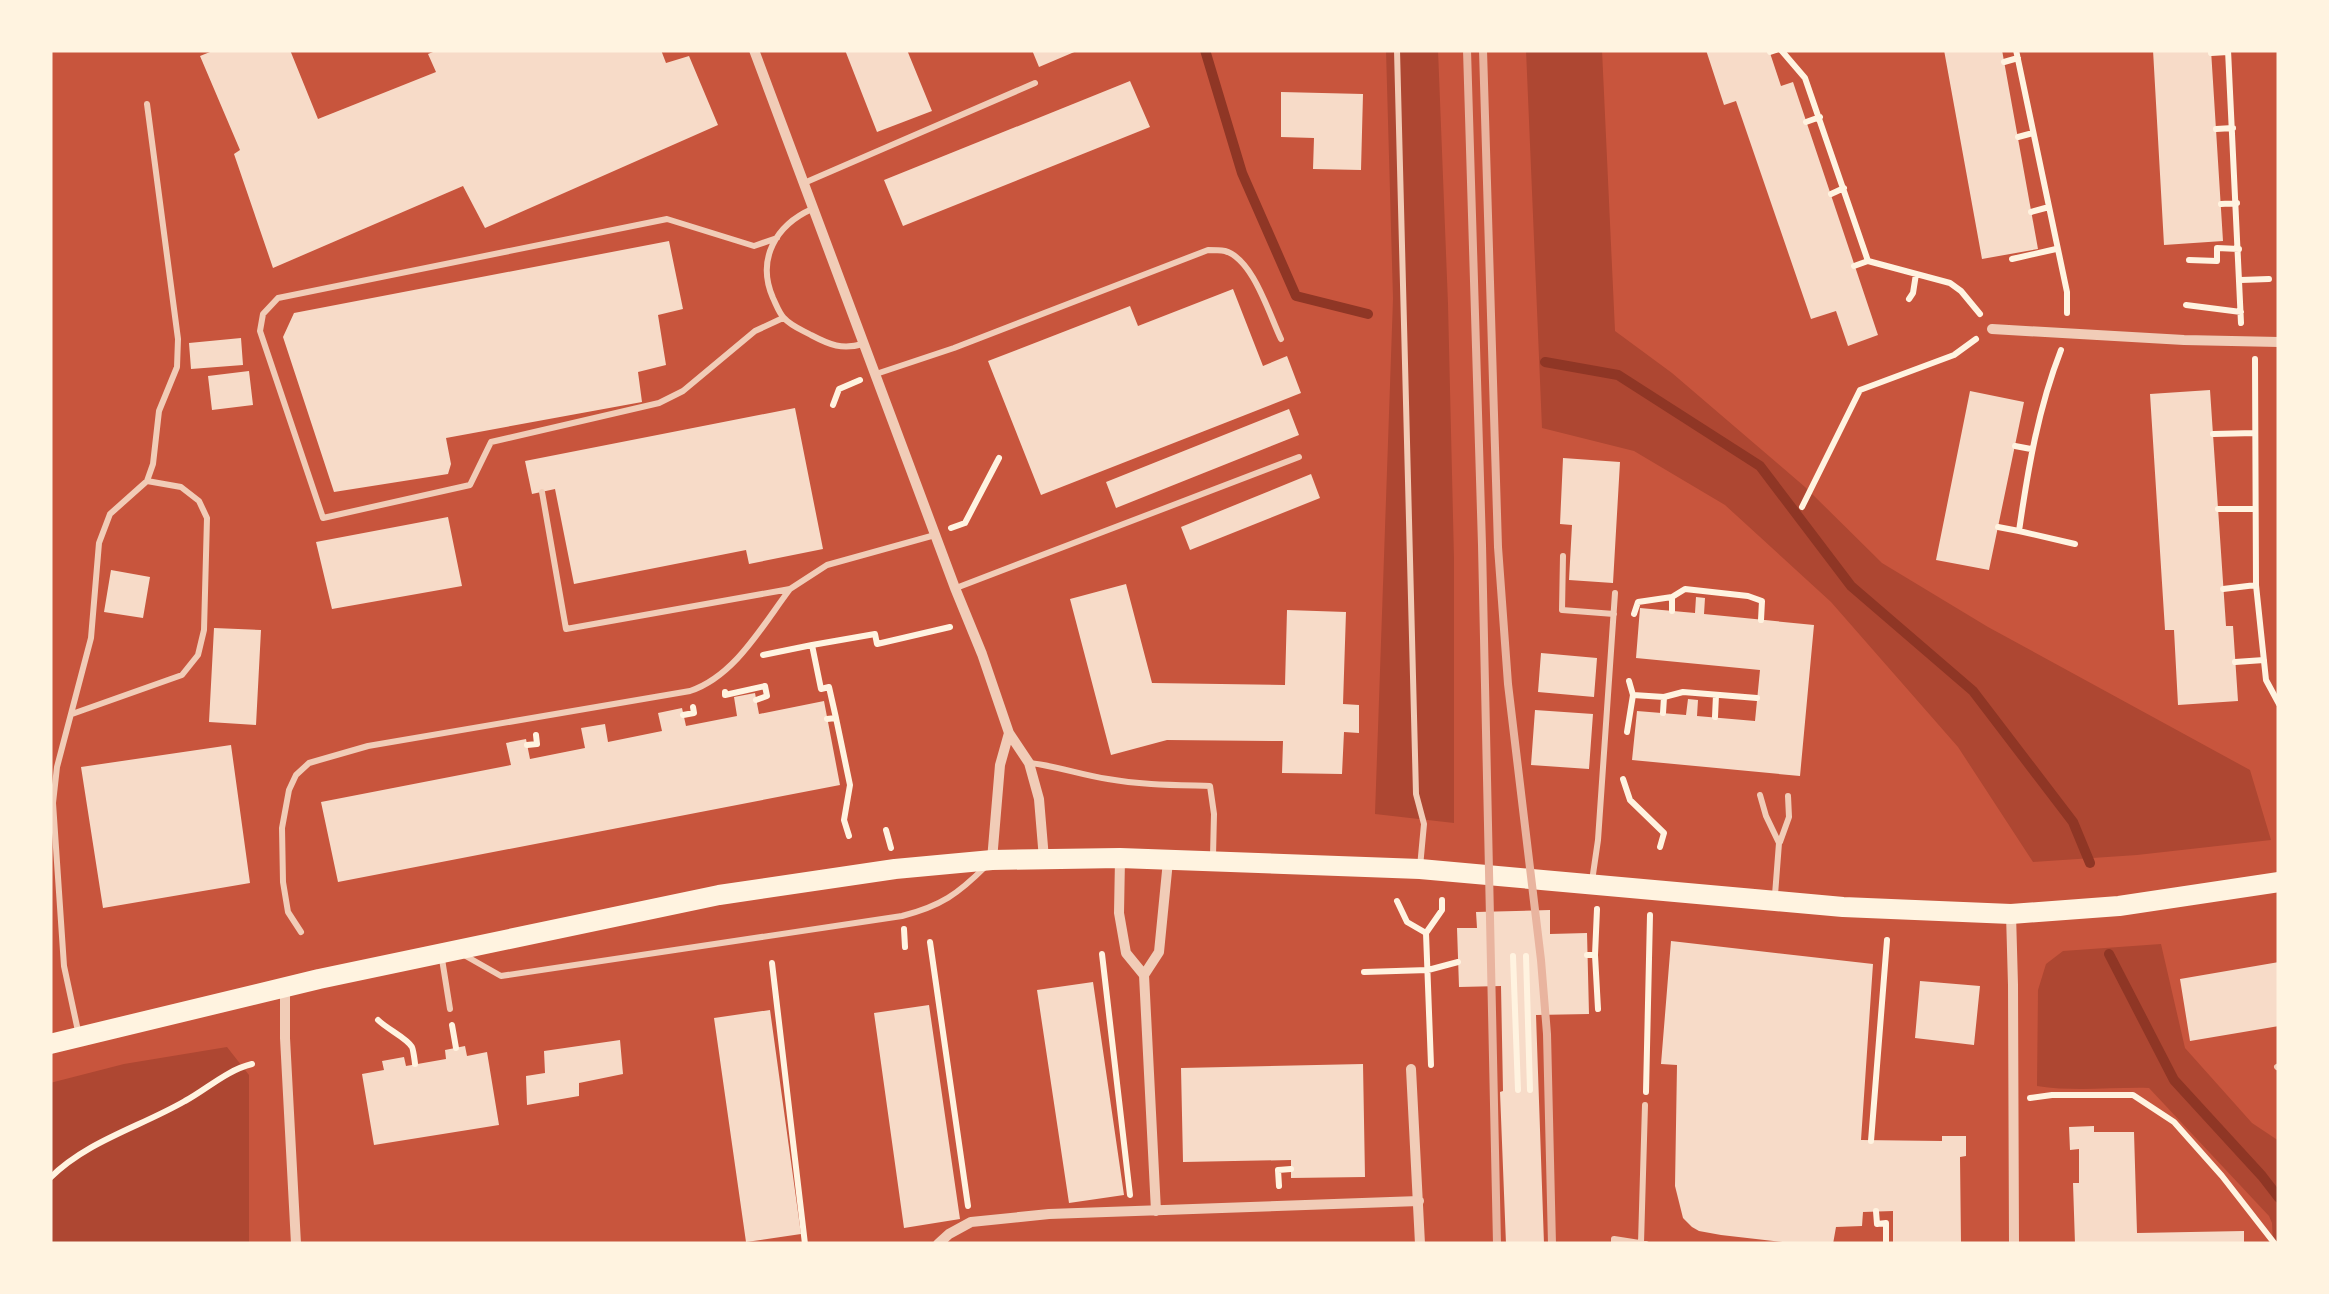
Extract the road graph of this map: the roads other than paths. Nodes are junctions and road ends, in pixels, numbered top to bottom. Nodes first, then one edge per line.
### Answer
1 (754, 50) edge
2 (1397, 50) edge
3 (1034, 83) dead end
4 (147, 104) dead end
5 (802, 183) junction
6 (812, 209) junction
7 (777, 238) junction
8 (783, 318) junction
9 (1992, 328) road end
10 (1281, 338) dead end
11 (2279, 342) edge
12 (863, 344) junction
13 (874, 374) junction
14 (1299, 457) dead end
15 (147, 480) junction
16 (542, 492) dead end
17 (936, 534) junction
18 (1563, 556) dead end
19 (955, 588) junction
20 (790, 589) junction
21 (1615, 594) dead end
22 (1614, 614) junction
23 (71, 714) junction
24 (1009, 733) junction
25 (1029, 763) junction
26 (1760, 795) dead end
27 (1788, 796) dead end
28 (1779, 844) junction
29 (1120, 858) junction
30 (1044, 859) junction
31 (992, 860) junction
32 (1168, 860) junction
33 (1213, 860) junction
34 (1420, 869) junction
35 (2279, 882) edge
36 (1592, 883) junction
37 (1774, 902) junction
38 (2010, 914) junction
39 (301, 932) dead end
40 (448, 951) junction
41 (1144, 975) junction
42 (285, 988) junction
43 (450, 1009) dead end
44 (80, 1037) junction
45 (50, 1044) edge
46 (1411, 1068) road end
47 (1645, 1105) road end
48 (1419, 1201) junction
49 (1156, 1211) junction
50 (296, 1244) edge
51 (938, 1244) edge
52 (1420, 1244) edge
53 (1614, 1244) edge
54 (1644, 1244) edge
55 (2014, 1244) edge

1 - 5 street
2 - 34 lane
3 - 5 lane
4 - 15 lane
5 - 6 street
6 - 7 lane
6 - 12 street
7 - 8 lane
7 - 8 lane
8 - 12 lane
9 - 11 street
10 - 13 lane
12 - 13 street
13 - 17 street
14 - 19 lane
15 - 23 lane
15 - 23 lane
16 - 20 lane
17 - 19 street
17 - 20 lane
18 - 22 lane
19 - 24 street
20 - 39 lane
21 - 22 lane
22 - 36 lane
23 - 44 lane
24 - 25 street
24 - 31 street
25 - 30 street
25 - 33 lane
26 - 28 lane
27 - 28 lane
28 - 37 lane
29 - 30 main road
29 - 32 main road
29 - 41 street
30 - 31 main road
31 - 40 main road
31 - 40 lane
32 - 33 main road
32 - 41 street
33 - 34 main road
34 - 36 main road
35 - 38 main road
36 - 37 main road
37 - 38 main road
38 - 55 street
40 - 42 main road
40 - 43 lane
41 - 49 street
42 - 44 main road
42 - 50 street
44 - 45 main road
46 - 48 street
47 - 54 lane
48 - 49 street
48 - 52 street
49 - 51 street
53 - 54 lane

